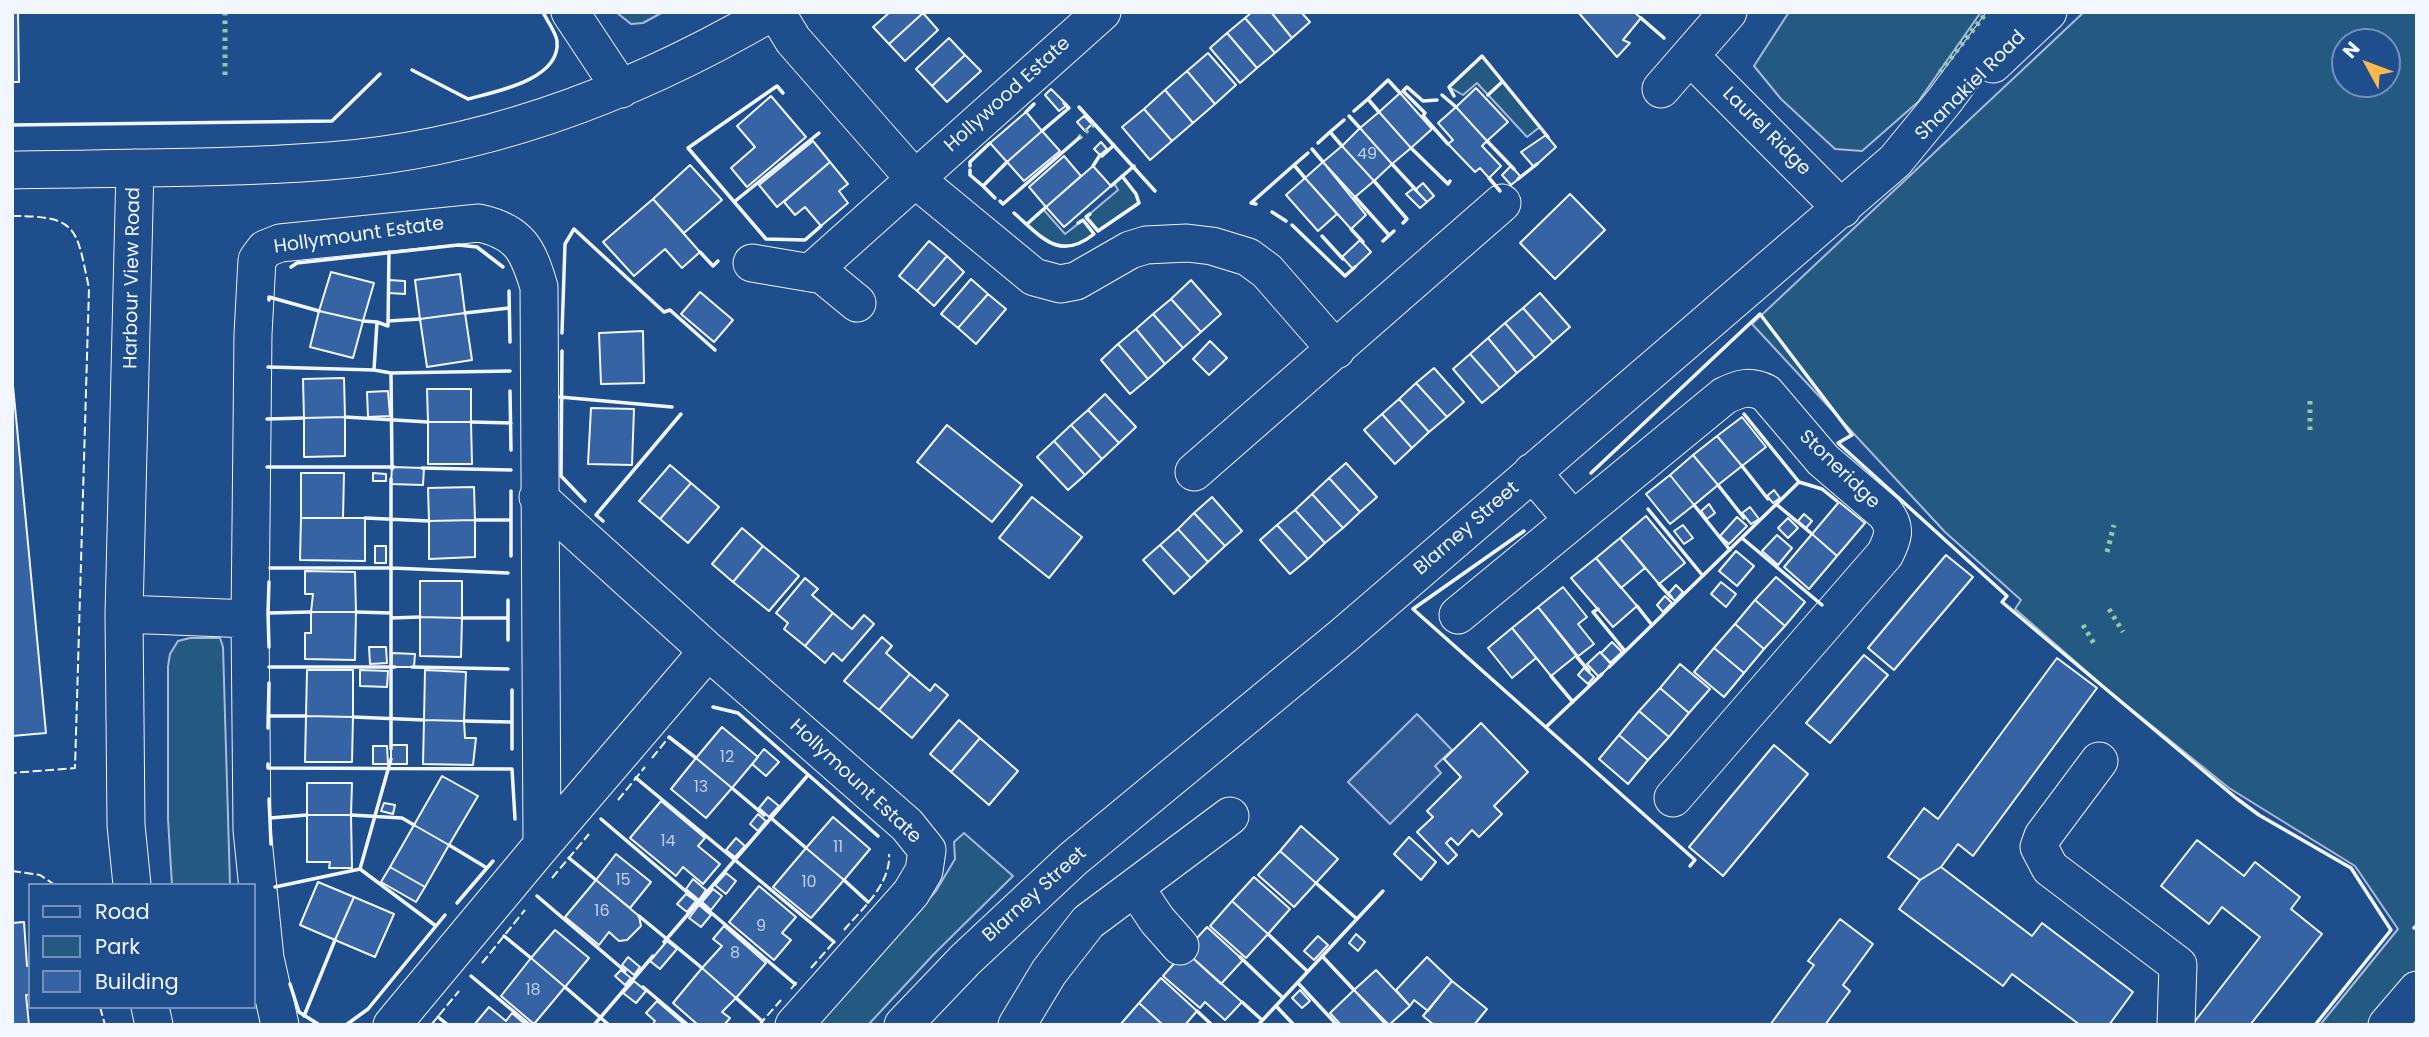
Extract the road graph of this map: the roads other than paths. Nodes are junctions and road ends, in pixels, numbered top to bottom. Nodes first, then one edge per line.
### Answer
1 (570, 12) edge
2 (774, 12) edge
3 (1102, 12) edge
4 (1728, 12) edge
5 (2010, 12) edge
6 (2048, 12) edge
7 (1690, 56) junction
8 (621, 89) junction
9 (1661, 89) dead end
10 (1895, 161) junction
11 (135, 168) junction
12 (12, 170) edge
13 (914, 178) junction
14 (1502, 203) dead end
15 (1842, 209) junction
16 (752, 263) dead end
17 (810, 273) junction
18 (857, 303) dead end
19 (1335, 350) junction
20 (1194, 472) dead end
21 (1532, 472) junction
22 (538, 497) junction
23 (1573, 520) junction
24 (124, 614) junction
25 (1458, 615) dead end
26 (250, 619) junction
27 (708, 651) junction
28 (2099, 761) dead end
29 (1673, 797) dead end
30 (1230, 816) dead end
31 (542, 845) junction
32 (132, 883) edge
33 (1135, 887) junction
34 (1180, 946) dead end
35 (2417, 990) edge
36 (280, 1025) edge
37 (392, 1025) edge
38 (794, 1025) edge
39 (903, 1025) edge
40 (1017, 1025) edge
41 (2176, 1025) edge
42 (2388, 1025) edge

1 - 8 street
2 - 8 street, Harbour View Road
2 - 13 street
3 - 13 street, Hollywood Estate
4 - 7 street
5 - 10 street, Blarney Street
6 - 10 street, Shanakiel Road
7 - 9 street
7 - 15 street, Laurel Ridge
8 - 11 street, Harbour View Road
10 - 15 street, Blarney Street
11 - 12 street
11 - 24 street, Harbour View Road
13 - 17 street, Hollywood Estate
13 - 19 street
14 - 19 street
15 - 21 street, Blarney Street
16 - 17 street
17 - 18 street
19 - 20 street
21 - 23 street
21 - 39 street, Blarney Street
22 - 26 street, Hollymount Estate
22 - 27 street, Hollymount Estate
22 - 31 street, Hollymount Estate
23 - 25 street, Stoneridge
23 - 29 street, Stoneridge
24 - 26 street
24 - 32 street, Harbour View Road
26 - 36 street, Hollymount Estate
27 - 31 street
27 - 38 street, Hollymount Estate
28 - 41 street
30 - 33 street
31 - 37 street
33 - 34 street
33 - 40 street
35 - 42 street

